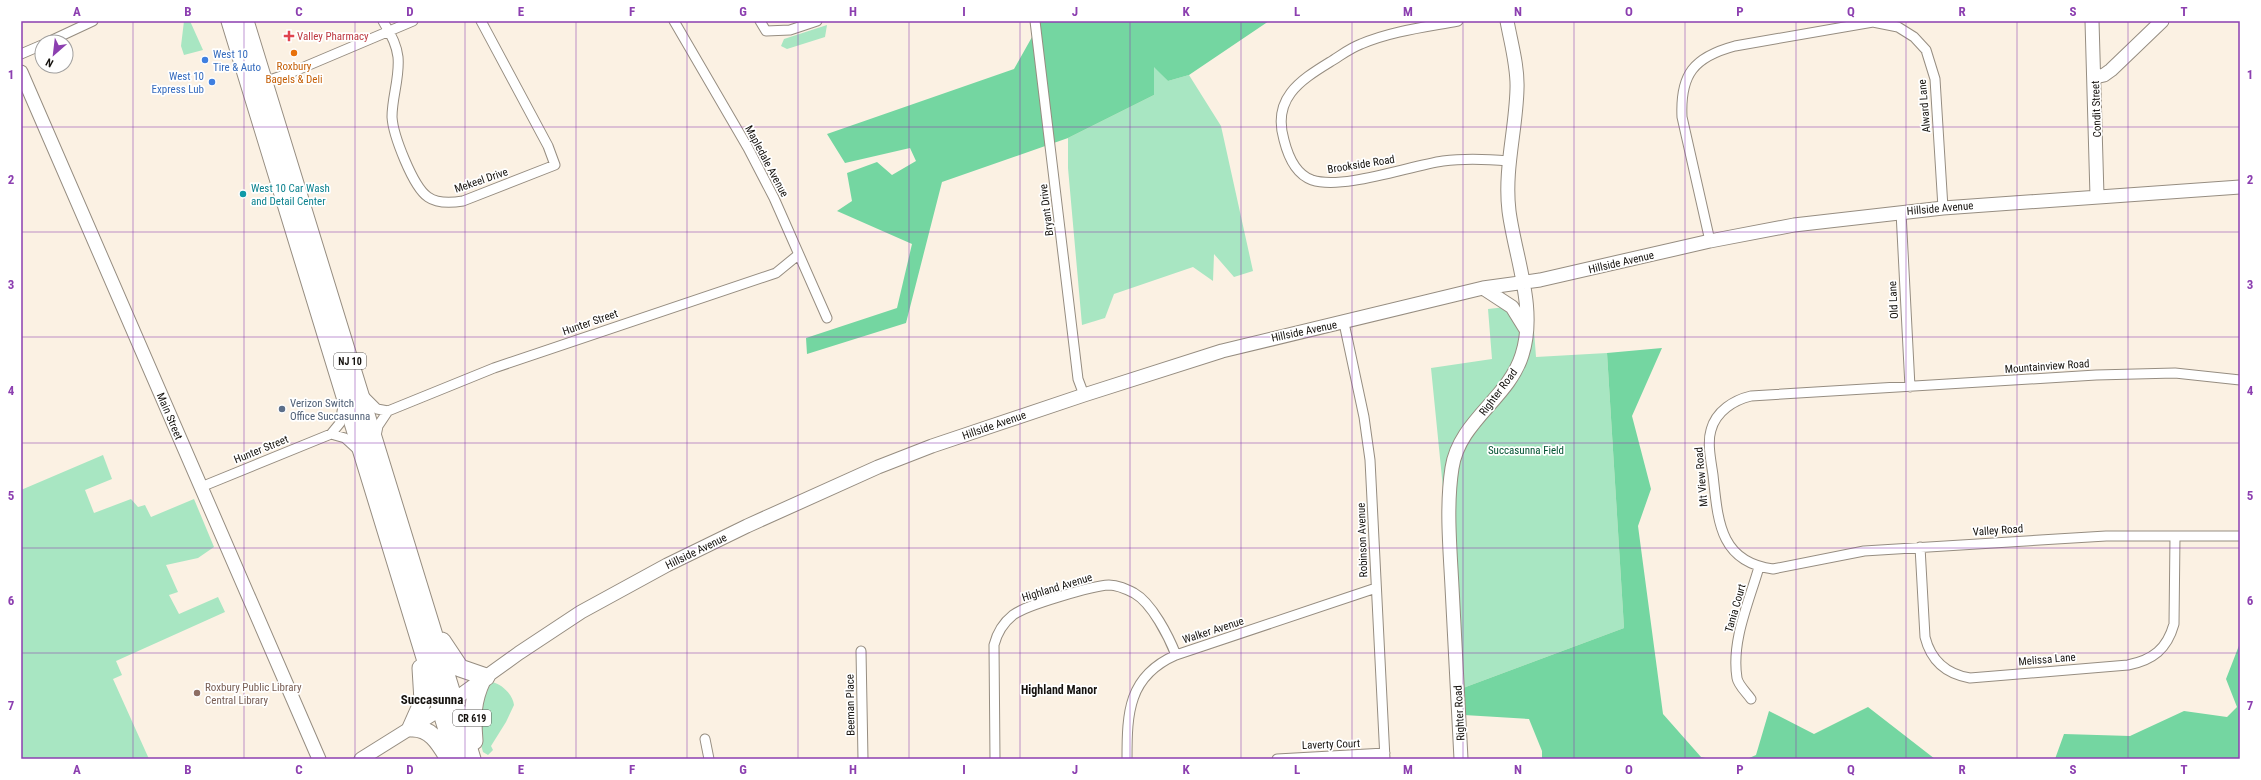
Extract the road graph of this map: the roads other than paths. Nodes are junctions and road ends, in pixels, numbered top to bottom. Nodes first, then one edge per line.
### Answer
1 (93, 21) edge
2 (230, 21) edge
3 (245, 21) edge
4 (383, 21) edge
5 (413, 21) edge
6 (481, 21) edge
7 (674, 21) edge
8 (760, 21) edge
9 (817, 21) edge
10 (1035, 21) edge
11 (1458, 21) edge
12 (1506, 21) edge
13 (2092, 21) edge
14 (2162, 21) edge
15 (389, 31) junction
16 (65, 34) edge
17 (34, 48) edge
18 (21, 54) edge
19 (2095, 77) junction
20 (22, 80) edge
21 (264, 82) junction
22 (1509, 161) junction
23 (2240, 187) edge
24 (2097, 196) junction
25 (1943, 208) junction
26 (1901, 212) junction
27 (1710, 242) junction
28 (798, 255) junction
29 (1522, 282) junction
30 (1483, 288) junction
31 (827, 318) dead end
32 (1344, 323) junction
33 (1526, 330) junction
34 (2240, 380) edge
35 (1910, 387) junction
36 (1856, 389) joint
37 (351, 392) junction
38 (1084, 395) junction
39 (388, 412) junction
40 (331, 434) junction
41 (376, 444) junction
42 (364, 459) junction
43 (201, 487) junction
44 (2240, 536) edge
45 (2175, 537) junction
46 (1920, 547) junction
47 (1759, 567) junction
48 (1376, 588) junction
49 (428, 614) junction
50 (418, 632) junction
51 (861, 651) dead end
52 (1176, 655) junction
53 (484, 678) junction
54 (1751, 699) dead end
55 (447, 705) junction
56 (411, 728) junction
57 (705, 739) dead end
58 (1385, 756) edge
59 (319, 759) edge
60 (361, 759) edge
61 (449, 759) edge
62 (456, 759) edge
63 (473, 759) edge
64 (709, 759) edge
65 (863, 759) edge
66 (995, 759) edge
67 (1127, 759) edge
68 (1278, 759) edge
69 (1461, 759) edge

1 - 16 street
2 - 37 highway, NJ 10
3 - 21 highway, NJ 10
4 - 15 street
5 - 15 street
6 - 15 street, Mekeel Drive
7 - 28 street, Mapledale Avenue
8 - 9 street
10 - 38 street, Bryant Drive
11 - 22 street, Brookside Road
12 - 22 main road, Righter Road
13 - 19 main road, Condit Street
14 - 19 main road
15 - 21 street
17 - 18 street
19 - 24 main road, Condit Street
20 - 43 main road, Main Street
21 - 37 highway, NJ 10
22 - 29 main road, Righter Road
23 - 24 main road, Hillside Avenue / CR 619
24 - 25 main road, Hillside Avenue / CR 619
25 - 26 main road, Hillside Avenue / CR 619
25 - 27 street, Alward Lane
26 - 27 main road, Hillside Avenue / CR 619
26 - 35 street, Old Lane
27 - 29 main road, Hillside Avenue / CR 619
28 - 31 street, Mapledale Avenue
28 - 39 street, Hunter Street
29 - 30 main road, Hillside Avenue / CR 619
29 - 33 main road, Righter Road
30 - 32 main road, Hillside Avenue / CR 619
30 - 33 main road
32 - 38 main road, Hillside Avenue / CR 619
32 - 48 street, Robinson Avenue
33 - 69 main road, Righter Road
34 - 35 street, Mountainview Road
35 - 36 street, Mountainview Road
36 - 47 street, Mt View Road
37 - 39 street
37 - 40 street
37 - 41 highway, NJ 10
37 - 42 highway, NJ 10
38 - 53 main road, Hillside Avenue / CR 619
39 - 41 street
40 - 42 street
40 - 43 street, Hunter Street
41 - 49 highway, NJ 10
42 - 50 highway, NJ 10
43 - 59 main road, Main Street
44 - 45 street, Valley Road
45 - 46 street, Valley Road
45 - 46 street, Melissa Lane
46 - 47 street, Valley Road
47 - 54 street, Tania Court
48 - 52 street, Walker Avenue
48 - 58 street, Robinson Avenue
49 - 53 highway
49 - 55 highway, NJ 10
50 - 55 highway, NJ 10
50 - 56 highway
51 - 65 street, Beeman Place
52 - 66 street, Highland Avenue
52 - 67 street, Walker Avenue
53 - 55 main road, Hillside Avenue / CR 619
53 - 63 highway, CR 619
55 - 56 main road, CR 619
55 - 62 highway, NJ 10
55 - 63 highway, NJ 10
56 - 60 main road, CR 619
56 - 61 highway
57 - 64 street
58 - 68 street, Laverty Court

